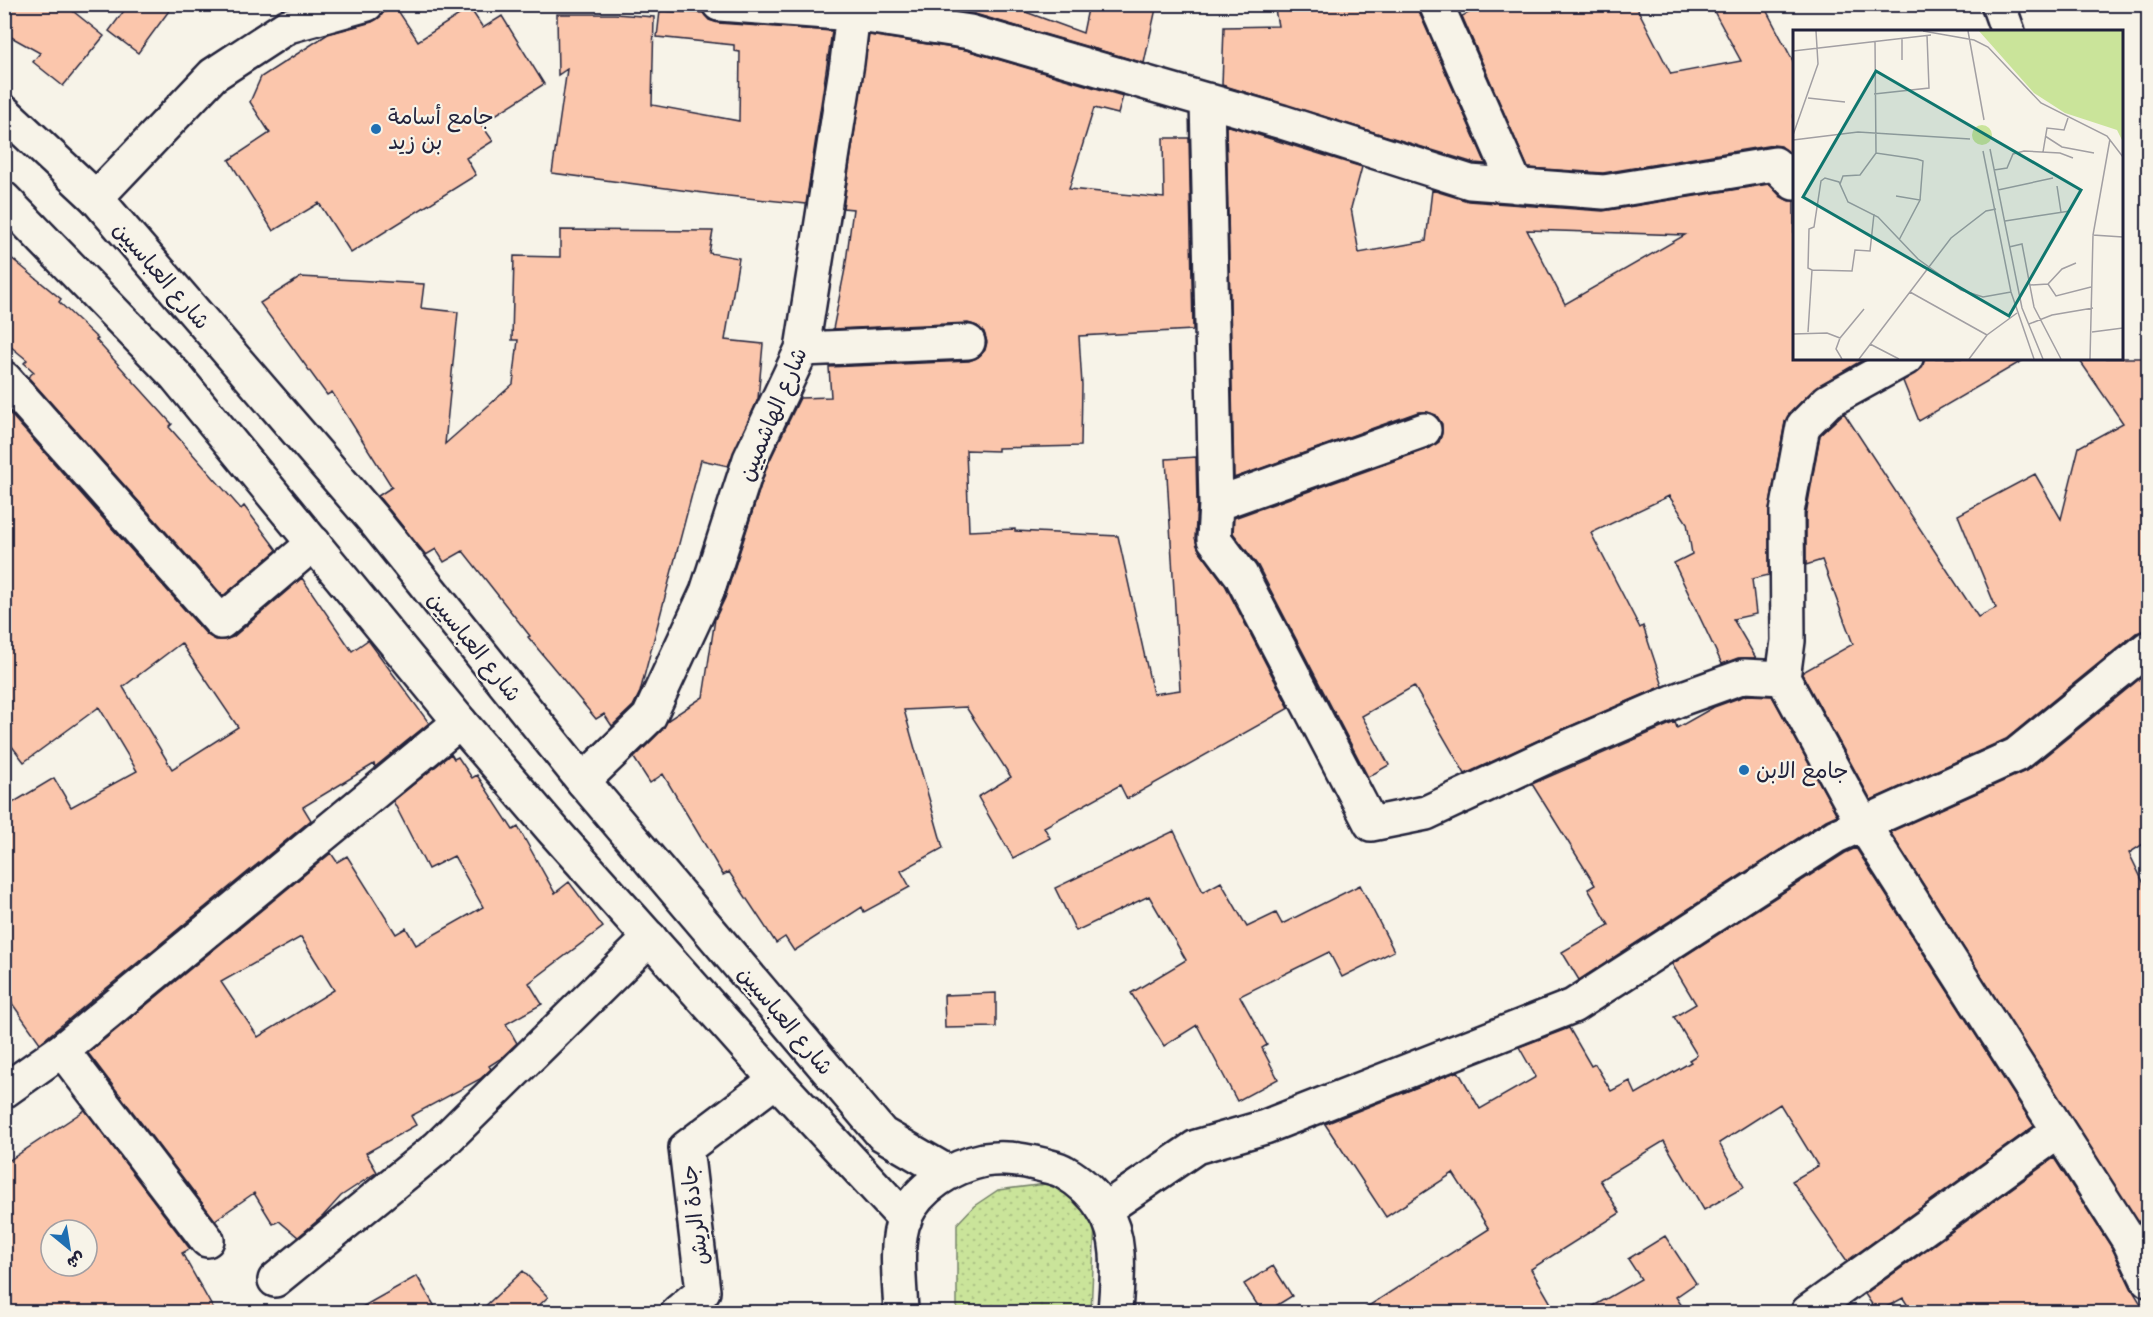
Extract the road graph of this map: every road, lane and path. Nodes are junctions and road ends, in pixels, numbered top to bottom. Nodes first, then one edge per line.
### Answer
1 (367, 4) edge
2 (719, 4) edge
3 (1436, 4) edge
4 (1998, 4) edge
5 (853, 9) edge
6 (2007, 30) edge
7 (1207, 100) junction
8 (4, 112) edge
9 (1793, 182) edge
10 (1516, 186) junction
11 (96, 198) junction
12 (4, 199) edge
13 (968, 342) dead end
14 (802, 349) junction
15 (1902, 360) edge
16 (4, 378) edge
17 (1424, 430) dead end
18 (1216, 504) junction
19 (314, 543) junction
20 (2148, 648) edge
21 (1783, 678) junction
22 (460, 722) junction
23 (583, 781) junction
24 (1863, 824) junction
25 (650, 938) junction
26 (62, 1050) junction
27 (776, 1080) junction
28 (4, 1091) edge
29 (2059, 1131) junction
30 (949, 1173) junction
31 (1104, 1210) junction
32 (905, 1218) junction
33 (207, 1240) dead end
34 (275, 1280) dead end
35 (2148, 1280) edge
36 (678, 1312) edge
37 (901, 1312) edge
38 (1114, 1312) edge
39 (1808, 1312) edge

1 - 11 street
2 - 5 street
3 - 10 street
4 - 6 street
5 - 7 street
5 - 14 street, شارع الهاشميين
7 - 10 street
7 - 18 street
8 - 11 street, شارع العباسيين
9 - 10 street
11 - 23 street, شارع العباسيين
12 - 19 street, شارع العباسيين
13 - 14 street
14 - 23 street, شارع الهاشميين
15 - 21 street
16 - 19 street
17 - 18 street
18 - 21 street
19 - 22 street, شارع العباسيين
20 - 24 street
21 - 24 street
22 - 25 street, شارع العباسيين
22 - 26 street
23 - 30 street, شارع العباسيين
24 - 29 street
24 - 31 street
25 - 27 street, شارع العباسيين
25 - 34 street
26 - 28 street
26 - 33 street
27 - 32 street, شارع العباسيين
27 - 36 street, جادة الريش
29 - 35 street
29 - 39 street
30 - 31 street
30 - 32 street
31 - 38 street
32 - 37 street

